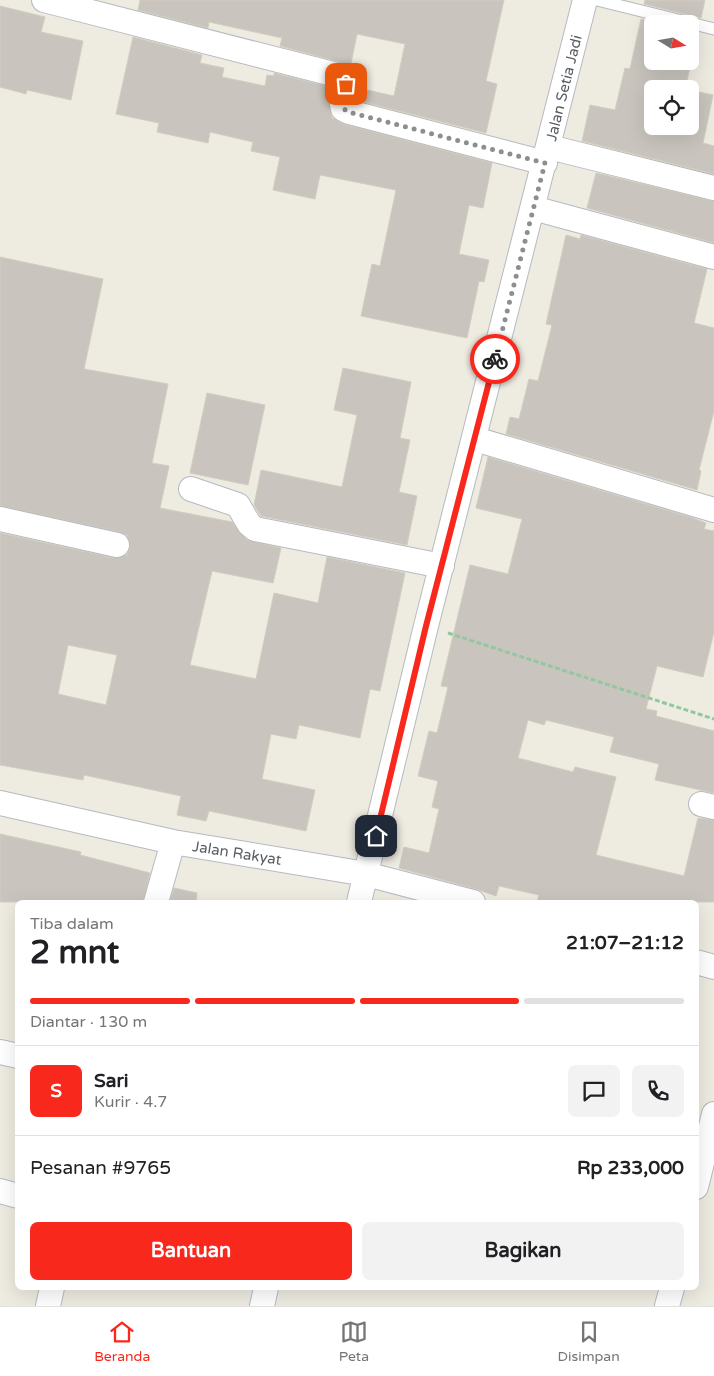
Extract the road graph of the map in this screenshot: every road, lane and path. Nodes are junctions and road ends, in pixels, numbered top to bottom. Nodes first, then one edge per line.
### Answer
1 (44, 0) edge
2 (585, 0) edge
3 (597, 0) edge
4 (714, 28) edge
5 (547, 155) junction
6 (714, 188) edge
7 (533, 208) junction
8 (714, 257) edge
9 (475, 439) junction
10 (191, 489) dead end
11 (714, 510) edge
12 (0, 519) edge
13 (118, 545) dead end
14 (442, 566) junction
15 (426, 626) junction
16 (714, 719) edge
17 (0, 803) edge
18 (172, 842) junction
19 (366, 874) junction
20 (157, 900) edge
21 (360, 900) edge
22 (465, 900) edge
23 (699, 963) edge
24 (714, 967) edge
25 (0, 1052) edge
26 (15, 1055) edge
27 (714, 1114) edge
28 (700, 1159) edge
29 (0, 1191) edge
30 (15, 1195) edge
31 (52, 1290) edge
32 (266, 1290) edge
33 (671, 1290) edge
34 (48, 1306) edge
35 (262, 1306) edge
36 (667, 1306) edge

1 - 5 street
2 - 5 street, Jalan Setia Jadi
3 - 4 lane
5 - 6 street
5 - 7 street, Jalan Setia Jadi
7 - 8 street
7 - 9 street, Jalan Setia Jadi
9 - 11 street
9 - 14 street, Jalan Setia Jadi
10 - 14 street
12 - 13 street
14 - 15 street, Jalan Setia Jadi
15 - 16 path
15 - 19 street, Jalan Setia Jadi
17 - 18 street, Jalan Rakyat
18 - 19 street, Jalan Rakyat
18 - 20 street
19 - 21 street, Jalan Setia Jadi
19 - 22 street, Jalan Rakyat
23 - 24 street
25 - 26 street
27 - 28 street
29 - 30 street
31 - 34 street
32 - 35 street
33 - 36 street

